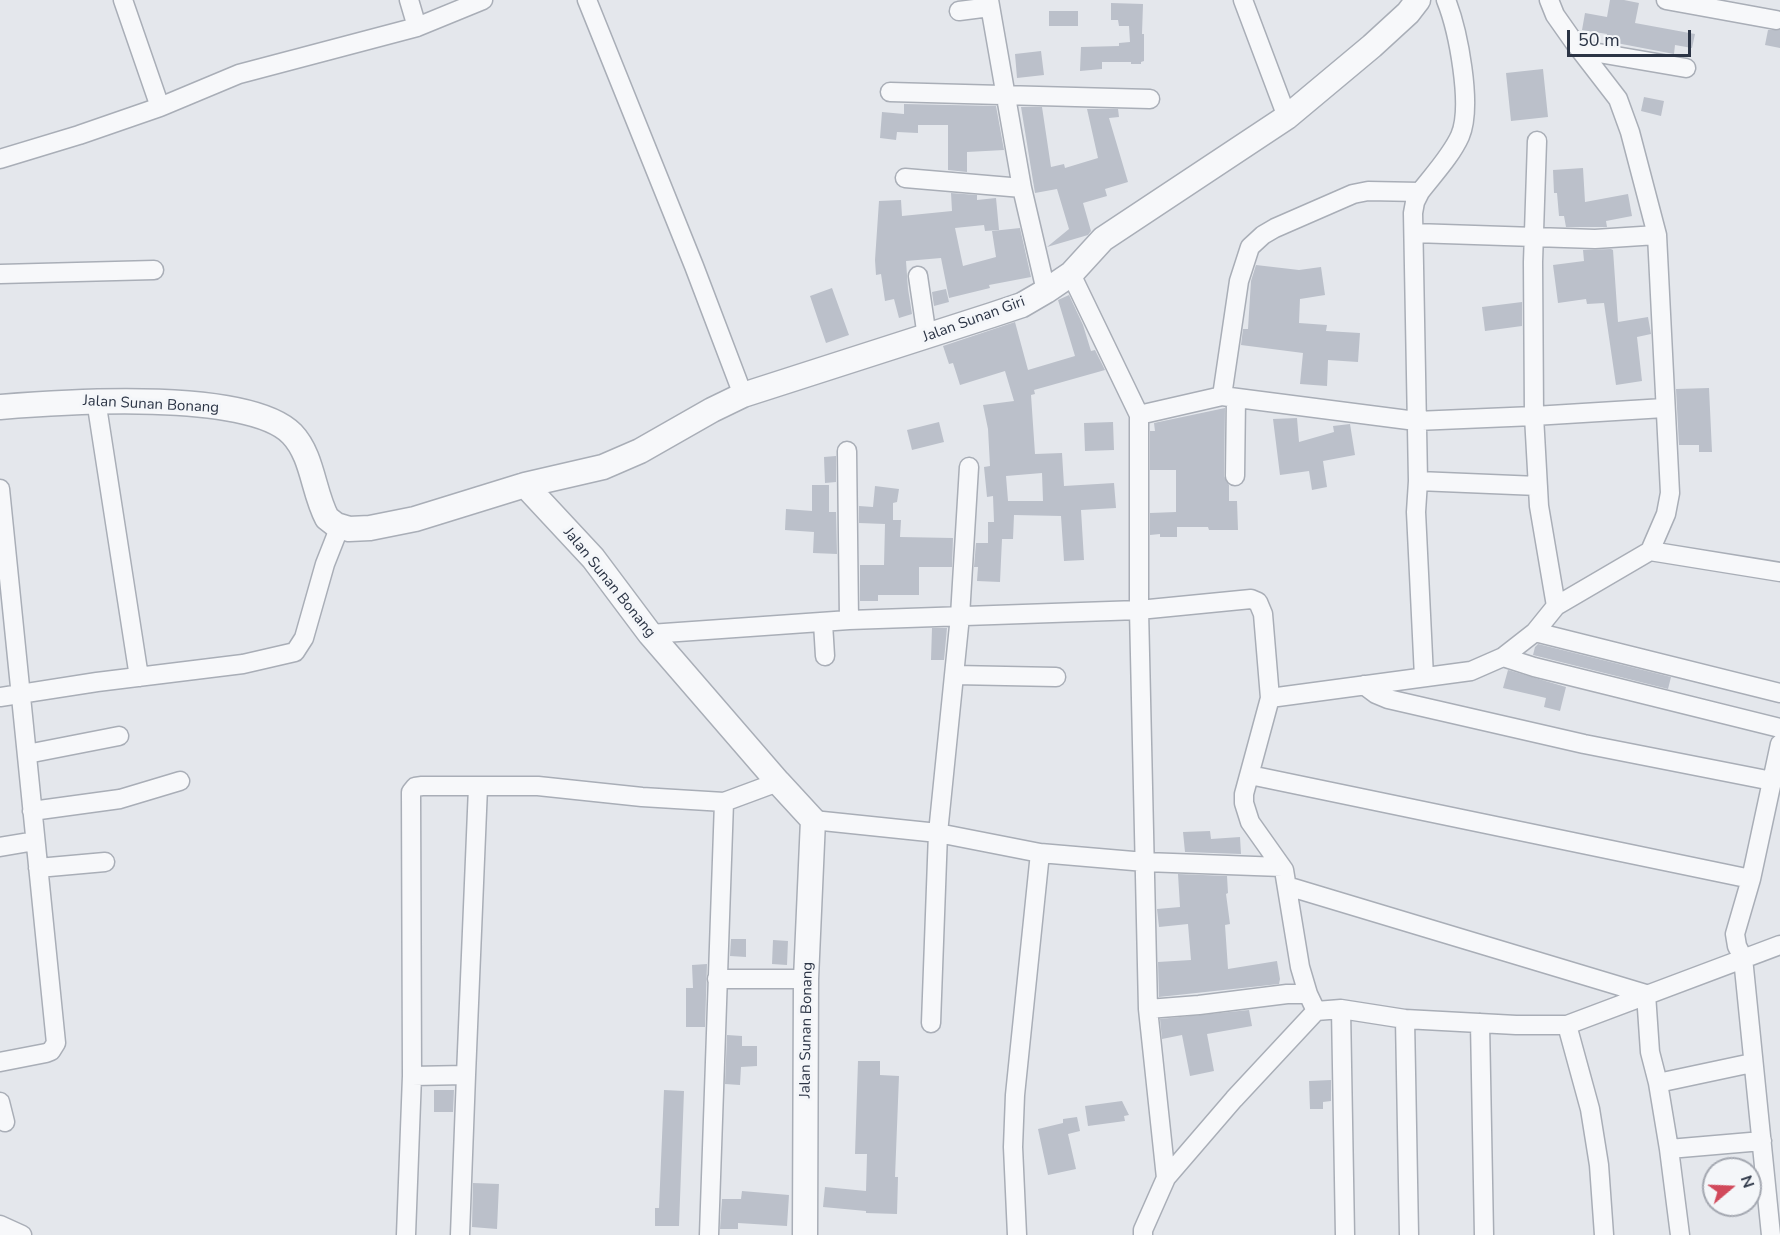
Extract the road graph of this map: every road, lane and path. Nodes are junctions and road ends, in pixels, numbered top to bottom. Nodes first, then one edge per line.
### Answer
1 (123, 0) edge
2 (409, 0) edge
3 (483, 0) edge
4 (587, 0) edge
5 (1243, 0) edge
6 (1418, 0) edge
7 (1446, 0) edge
8 (1549, 0) edge
9 (1666, 0) edge
10 (989, 4) edge
11 (959, 11) dead end
12 (1776, 20) dead end
13 (417, 27) junction
14 (1581, 50) junction
15 (1686, 68) dead end
16 (890, 92) dead end
17 (1006, 96) junction
18 (1150, 99) dead end
19 (160, 107) junction
20 (1287, 117) junction
21 (1537, 141) dead end
22 (0, 159) edge
23 (905, 178) dead end
24 (1022, 188) junction
25 (1420, 192) junction
26 (1414, 233) junction
27 (1657, 235) junction
28 (1534, 237) junction
29 (154, 270) dead end
30 (0, 274) edge
31 (1071, 274) junction
32 (918, 276) dead end
33 (1046, 291) junction
34 (927, 337) junction
35 (743, 395) junction
36 (1229, 397) junction
37 (96, 400) junction
38 (0, 407) edge
39 (1664, 408) junction
40 (1139, 415) junction
41 (1534, 416) junction
42 (1416, 421) junction
43 (847, 451) dead end
44 (969, 467) dead end
45 (1235, 476) dead end
46 (1418, 481) junction
47 (525, 485) junction
48 (1538, 486) junction
49 (0, 489) edge
50 (340, 526) junction
51 (1650, 550) junction
52 (1780, 572) edge
53 (1556, 606) junction
54 (1139, 610) junction
55 (960, 616) junction
56 (849, 620) junction
57 (823, 623) junction
58 (1534, 632) junction
59 (651, 634) junction
60 (825, 656) dead end
61 (1503, 657) junction
62 (955, 675) junction
63 (139, 677) junction
64 (1056, 677) dead end
65 (1424, 677) junction
66 (1364, 685) junction
67 (1780, 693) edge
68 (21, 695) junction
69 (0, 697) edge
70 (1270, 698) junction
71 (1780, 728) edge
72 (119, 736) dead end
73 (1780, 744) edge
74 (27, 754) junction
75 (1250, 775) junction
76 (180, 781) dead end
77 (1772, 781) junction
78 (778, 782) junction
79 (478, 786) junction
80 (724, 802) junction
81 (32, 810) junction
82 (813, 820) junction
83 (938, 833) junction
84 (35, 841) junction
85 (0, 847) edge
86 (1040, 853) junction
87 (105, 862) dead end
88 (1145, 862) junction
89 (1282, 867) junction
90 (38, 868) junction
91 (1750, 879) junction
92 (1287, 886) junction
93 (1780, 945) edge
94 (1743, 958) junction
95 (717, 979) junction
96 (806, 979) junction
97 (1308, 994) junction
98 (1646, 994) junction
99 (1148, 1009) junction
100 (1341, 1009) junction
101 (1316, 1011) junction
102 (1405, 1019) junction
103 (931, 1023) dead end
104 (1480, 1023) junction
105 (1567, 1025) junction
106 (0, 1062) edge
107 (1752, 1063) junction
108 (466, 1075) junction
109 (412, 1076) junction
110 (1658, 1083) junction
111 (0, 1102) edge
112 (5, 1122) dead end
113 (1762, 1142) junction
114 (1669, 1149) junction
115 (1772, 1172) edge
116 (1166, 1178) junction
117 (0, 1225) edge
118 (1139, 1233) edge
119 (22, 1235) edge
120 (406, 1235) edge
121 (460, 1235) edge
122 (709, 1235) edge
123 (805, 1235) edge
124 (1017, 1235) edge
125 (1345, 1235) edge
126 (1409, 1235) edge
127 (1484, 1235) edge
128 (1604, 1235) edge
129 (1680, 1235) edge
130 (1771, 1235) edge

1 - 19 street
2 - 13 street
3 - 13 street
4 - 35 street
5 - 20 street
6 - 20 street, Jalan Sunan Giri
7 - 25 street
8 - 14 street
9 - 12 street
10 - 11 street
10 - 17 street
13 - 19 street
14 - 15 street
14 - 27 street
16 - 17 street
17 - 18 street
17 - 24 street
19 - 22 street
20 - 31 street, Jalan Sunan Giri
21 - 28 street
23 - 24 street
24 - 33 street
25 - 26 street
25 - 36 street
26 - 28 street
26 - 42 street
27 - 28 street
27 - 39 street
28 - 41 street
29 - 30 street
31 - 33 street, Jalan Sunan Giri
31 - 40 street
32 - 34 street
33 - 34 street, Jalan Sunan Giri
34 - 35 street, Jalan Sunan Giri
35 - 47 street, Jalan Sunan Giri
36 - 40 street
36 - 42 street
36 - 45 street
37 - 38 street, Jalan Sunan Bonang
37 - 50 street, Jalan Sunan Bonang
37 - 63 street
39 - 41 street
39 - 51 street
40 - 54 street
41 - 42 street
41 - 48 street
42 - 46 street
43 - 56 street
44 - 55 street
46 - 48 street
46 - 65 street
47 - 50 street
47 - 59 street, Jalan Sunan Bonang
48 - 53 street
49 - 68 street
50 - 63 street
51 - 52 street
51 - 53 street
53 - 58 street
54 - 55 street
54 - 70 street
54 - 88 street
55 - 56 street
55 - 62 street
56 - 57 street
57 - 59 street
57 - 60 street
58 - 61 street
58 - 67 street
59 - 78 street, Jalan Sunan Bonang
61 - 65 street
61 - 71 street
62 - 64 street
62 - 83 street
63 - 68 street
65 - 66 street
66 - 70 street
66 - 77 street
68 - 69 street
68 - 74 street
70 - 75 street
72 - 74 street
73 - 77 street
74 - 81 street
75 - 89 street
75 - 91 street
76 - 81 street
77 - 91 street
78 - 80 street
78 - 82 street, Jalan Sunan Bonang
79 - 80 street
79 - 108 street
79 - 109 street
80 - 95 street
81 - 84 street
82 - 83 street
82 - 96 street, Jalan Sunan Bonang
83 - 86 street
83 - 103 street
84 - 85 street
84 - 90 street
86 - 88 street
86 - 124 street
87 - 90 street
88 - 89 street
88 - 99 street
89 - 92 street
90 - 106 street
91 - 94 street
92 - 97 street
92 - 98 street
93 - 94 street
94 - 98 street
94 - 107 street
95 - 96 street
95 - 122 street
96 - 123 street, Jalan Sunan Bonang
97 - 99 street
97 - 101 street
98 - 105 street
98 - 110 street
99 - 116 street
100 - 101 street
100 - 102 street
100 - 125 street
101 - 116 street
102 - 104 street
102 - 126 street
104 - 105 street
104 - 127 street
105 - 128 street
107 - 110 street
107 - 113 street
108 - 109 street
108 - 121 street
109 - 120 street
110 - 114 street
111 - 112 street
113 - 114 street
113 - 115 street
114 - 129 street
115 - 130 street
116 - 118 street
117 - 119 street

